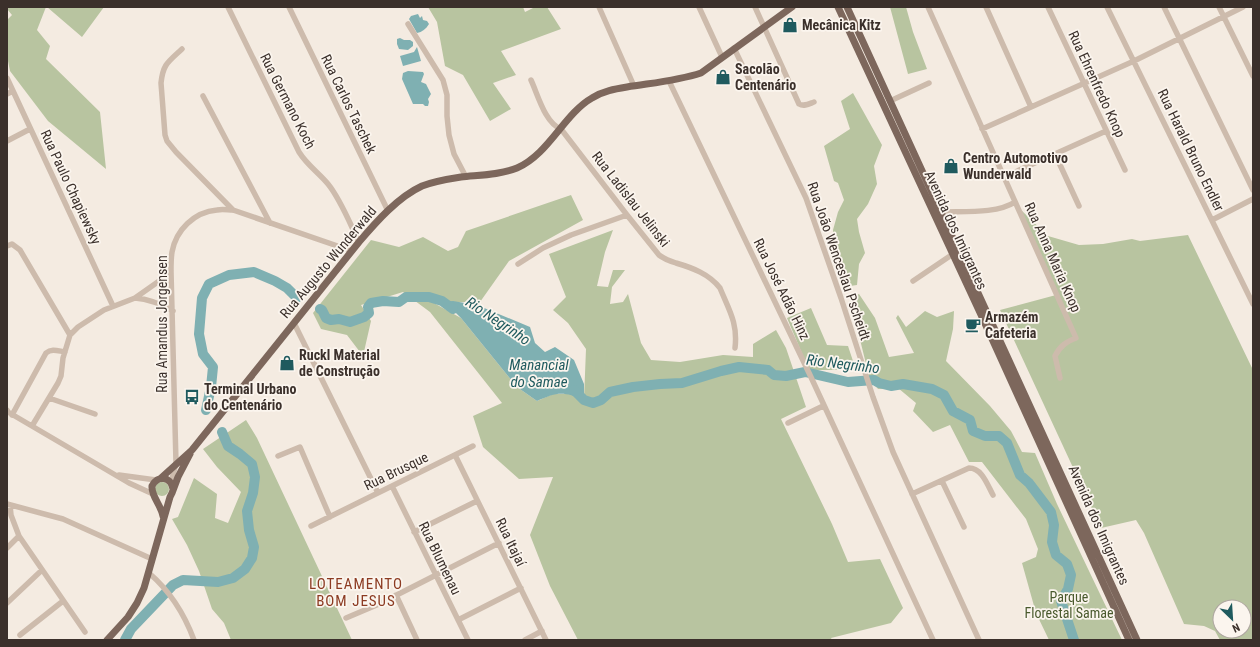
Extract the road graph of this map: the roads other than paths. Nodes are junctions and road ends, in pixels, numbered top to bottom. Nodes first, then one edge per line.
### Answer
1 (228, 7) edge
2 (289, 7) edge
3 (599, 7) edge
4 (698, 7) edge
5 (755, 7) edge
6 (792, 7) edge
7 (838, 7) edge
8 (847, 7) edge
9 (986, 7) edge
10 (1048, 7) edge
11 (1107, 7) edge
12 (1164, 7) edge
13 (1219, 7) edge
14 (1243, 7) edge
15 (930, 8) edge
16 (1224, 16) junction
17 (408, 24) dead end
18 (763, 27) junction
19 (1179, 38) junction
20 (734, 48) junction
21 (182, 49) dead end
22 (722, 57) junction
23 (1134, 61) junction
24 (868, 62) junction
25 (1253, 76) edge
26 (7, 78) edge
27 (531, 80) dead end
28 (669, 81) junction
29 (929, 83) dead end
30 (1084, 83) junction
31 (634, 86) junction
32 (13, 91) junction
33 (7, 94) edge
34 (203, 96) dead end
35 (814, 102) dead end
36 (887, 102) junction
37 (1031, 107) junction
38 (30, 129) junction
39 (561, 129) junction
40 (982, 129) junction
41 (1106, 131) junction
42 (7, 141) edge
43 (1055, 154) junction
44 (1125, 170) dead end
45 (466, 177) junction
46 (1004, 177) junction
47 (1253, 190) edge
48 (1253, 199) edge
49 (1015, 202) junction
50 (1079, 206) dead end
51 (233, 210) junction
52 (388, 211) junction
53 (941, 212) junction
54 (627, 216) junction
55 (1212, 220) junction
56 (270, 223) junction
57 (359, 242) junction
58 (7, 246) edge
59 (352, 251) junction
60 (953, 254) junction
61 (518, 264) dead end
62 (171, 271) junction
63 (965, 280) junction
64 (913, 281) dead end
65 (977, 288) junction
66 (135, 298) junction
67 (1253, 304) edge
68 (113, 306) junction
69 (173, 311) junction
70 (983, 319) junction
71 (294, 323) junction
72 (993, 324) junction
73 (70, 335) junction
74 (736, 348) dead end
75 (65, 352) junction
76 (1060, 378) dead end
77 (1011, 380) junction
78 (1022, 388) junction
79 (49, 398) junction
80 (824, 406) junction
81 (8, 412) edge
82 (95, 414) dead end
83 (788, 423) dead end
84 (32, 426) junction
85 (473, 446) dead end
86 (1045, 446) junction
87 (192, 450) junction
88 (455, 455) junction
89 (278, 456) dead end
90 (176, 463) junction
91 (113, 473) junction
92 (159, 479) junction
93 (942, 481) junction
94 (172, 486) junction
95 (392, 486) junction
96 (378, 493) junction
97 (912, 494) junction
98 (154, 495) junction
99 (993, 495) dead end
100 (170, 497) junction
101 (477, 501) junction
102 (8, 505) edge
103 (330, 517) junction
104 (164, 518) junction
105 (311, 526) dead end
106 (964, 526) dead end
107 (414, 532) junction
108 (19, 536) junction
109 (499, 544) junction
110 (7, 548) edge
111 (152, 559) junction
112 (42, 570) junction
113 (149, 573) junction
114 (436, 575) junction
115 (520, 588) junction
116 (396, 595) junction
117 (63, 601) junction
118 (7, 603) edge
119 (346, 618) dead end
120 (458, 620) junction
121 (542, 631) junction
122 (85, 632) dead end
123 (20, 635) dead end
124 (107, 640) edge
125 (194, 640) edge
126 (417, 640) edge
127 (468, 640) edge
128 (525, 640) edge
129 (546, 640) edge
130 (933, 640) edge
131 (979, 640) edge
132 (1129, 640) edge
133 (1137, 640) edge

1 - 57 street, Rua Germano Koch
2 - 52 street, Rua Carlos Taschek
3 - 31 street
4 - 22 street
5 - 18 street
6 - 18 main road, Rua Augusto Wunderwald
7 - 24 main road, Avenida dos Imigrantes
8 - 24 main road, Avenida dos Imigrantes
9 - 37 street
10 - 30 street, Rua Ehrenfredo Knop
11 - 23 street, Rua Harald Bruno Endler
12 - 19 street
13 - 16 street
14 - 16 street
15 - 40 street, Rua Anna Maria Knop
16 - 19 street
16 - 25 street
17 - 45 street
18 - 20 main road, Rua Augusto Wunderwald
18 - 35 street
19 - 23 street
19 - 47 street
20 - 22 main road, Rua Augusto Wunderwald
20 - 97 street, Rua João Wenceslau Pscheidt
21 - 51 street
22 - 28 main road, Rua Augusto Wunderwald
23 - 30 street
23 - 55 street, Rua Harald Bruno Endler
24 - 36 main road, Avenida dos Imigrantes
26 - 32 street, Rua Paulo Chapiewsky
27 - 39 street, Rua Ladislau Jelinski
28 - 31 main road, Rua Augusto Wunderwald
28 - 80 street, Rua José Adão Hinz
29 - 36 street
30 - 37 street
30 - 41 street, Rua Ehrenfredo Knop
31 - 39 main road, Rua Augusto Wunderwald
32 - 33 street
32 - 38 street, Rua Paulo Chapiewsky
34 - 56 street
36 - 53 main road, Avenida dos Imigrantes
36 - 60 main road, Avenida dos Imigrantes
37 - 40 street
38 - 42 street
38 - 68 street, Rua Paulo Chapiewsky
39 - 45 main road, Rua Augusto Wunderwald
39 - 54 street, Rua Ladislau Jelinski
40 - 46 street, Rua Anna Maria Knop
41 - 43 street
41 - 44 street, Rua Ehrenfredo Knop
43 - 46 street
43 - 50 street
45 - 52 main road, Rua Augusto Wunderwald
46 - 49 street, Rua Anna Maria Knop
48 - 55 street
49 - 53 street
49 - 76 street, Rua Anna Maria Knop
51 - 56 street, Rua Amandus Jorgensen
51 - 62 street, Rua Amandus Jorgensen
52 - 57 main road, Rua Augusto Wunderwald
53 - 65 main road, Avenida dos Imigrantes
54 - 61 street
54 - 74 street, Rua Ladislau Jelinski
55 - 67 street, Rua Harald Bruno Endler
56 - 59 street, Rua Amandus Jorgensen
57 - 59 main road, Rua Augusto Wunderwald
58 - 73 street
59 - 71 main road, Rua Augusto Wunderwald
60 - 63 main road, Avenida dos Imigrantes
60 - 64 street
62 - 66 street
62 - 69 street, Rua Amandus Jorgensen
63 - 65 main road
63 - 70 main road, Avenida dos Imigrantes
65 - 72 main road, Avenida dos Imigrantes
66 - 68 street
66 - 69 street
68 - 73 street
69 - 90 street, Rua Amandus Jorgensen
70 - 72 main road
70 - 77 main road, Avenida dos Imigrantes
71 - 87 main road, Rua Augusto Wunderwald
71 - 96 street
72 - 78 main road, Avenida dos Imigrantes
73 - 75 street
75 - 79 street
75 - 81 street
77 - 78 main road
77 - 86 main road, Avenida dos Imigrantes
78 - 86 main road, Avenida dos Imigrantes
79 - 82 street
79 - 84 street
80 - 83 street
80 - 130 street, Rua José Adão Hinz
81 - 84 street
84 - 91 street
85 - 88 street, Rua Brusque
86 - 132 main road, Avenida dos Imigrantes
86 - 133 main road, Avenida dos Imigrantes
87 - 90 main road, Rua Augusto Wunderwald
87 - 94 main road, Rua Augusto Wunderwald
88 - 95 street, Rua Brusque
88 - 101 street, Rua Itajaí
89 - 103 street
90 - 92 main road, Rua Augusto Wunderwald
90 - 94 street, Rua Amandus Jorgensen
91 - 92 street
91 - 98 street
92 - 94 main road
92 - 98 main road
93 - 97 street
93 - 99 street
93 - 106 street
94 - 100 main road, Rua Augusto Wunderwald
95 - 96 street, Rua Brusque
95 - 107 street, Rua Blumenau
96 - 103 street, Rua Brusque
97 - 131 street, Rua João Wenceslau Pscheidt
98 - 100 main road
98 - 104 main road
100 - 104 main road, Rua Augusto Wunderwald
101 - 107 street
101 - 109 street, Rua Itajaí
102 - 108 street
102 - 111 street
103 - 105 street, Rua Brusque
104 - 111 main road, Rua Augusto Wunderwald
107 - 114 street, Rua Blumenau
108 - 110 street
108 - 112 street
109 - 114 street
109 - 115 street, Rua Itajaí
111 - 113 main road, Rua Augusto Wunderwald
112 - 117 street
112 - 118 street
113 - 124 main road, Rua Augusto Wunderwald
113 - 125 street
114 - 116 street
114 - 120 street, Rua Blumenau
115 - 120 street
115 - 121 street, Rua Itajaí
116 - 119 street
116 - 126 street
117 - 122 street
117 - 123 street
120 - 127 street, Rua Blumenau
121 - 128 street
121 - 129 street, Rua Itajaí

